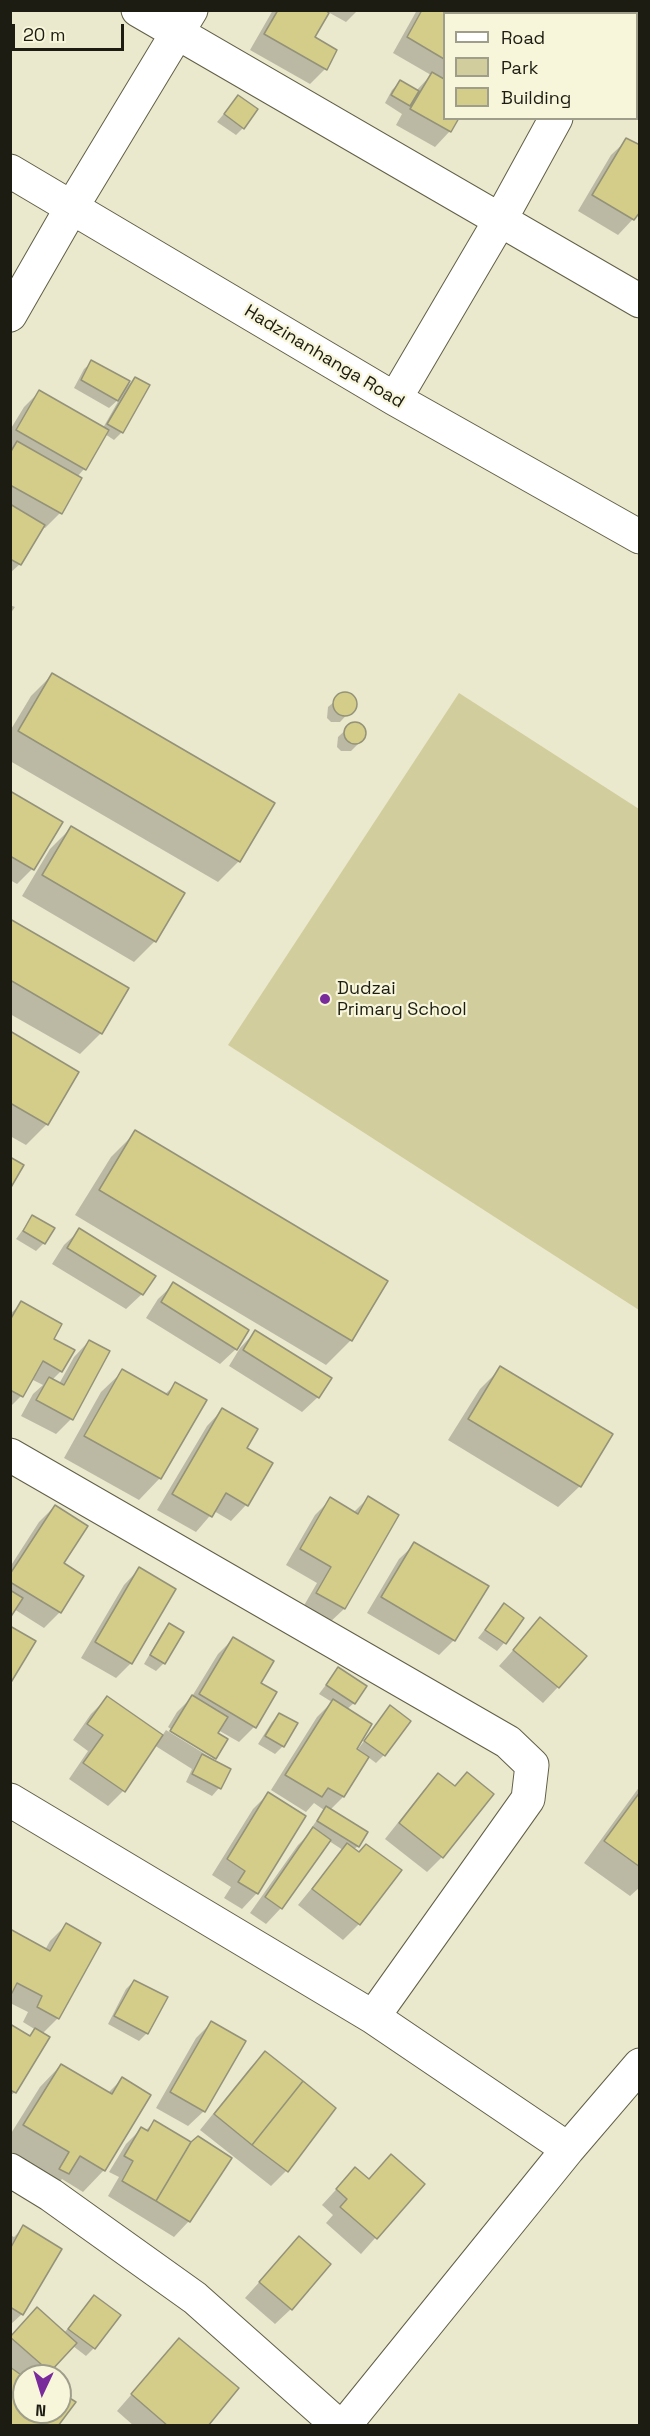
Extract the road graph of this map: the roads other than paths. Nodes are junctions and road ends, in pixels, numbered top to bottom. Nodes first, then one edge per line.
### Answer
1 (138, 10) edge
2 (185, 22) edge
3 (555, 120) edge
4 (10, 171) edge
5 (72, 207) junction
6 (500, 222) junction
7 (639, 301) edge
8 (11, 312) edge
9 (395, 399) junction
10 (639, 537) edge
11 (10, 1455) edge
12 (10, 1800) edge
13 (373, 2017) junction
14 (639, 2065) edge
15 (568, 2148) junction
16 (10, 2170) edge
17 (339, 2426) edge
18 (344, 2426) edge

1 - 2 street
2 - 5 street
2 - 6 street
3 - 6 street
4 - 5 street, Hadzinanhanga Road
5 - 8 street
5 - 9 street, Hadzinanhanga Road
6 - 7 street
6 - 9 street
9 - 10 street, Hadzinanhanga Road
11 - 13 street
12 - 13 street
13 - 15 street
14 - 15 street
15 - 18 street
16 - 17 street

